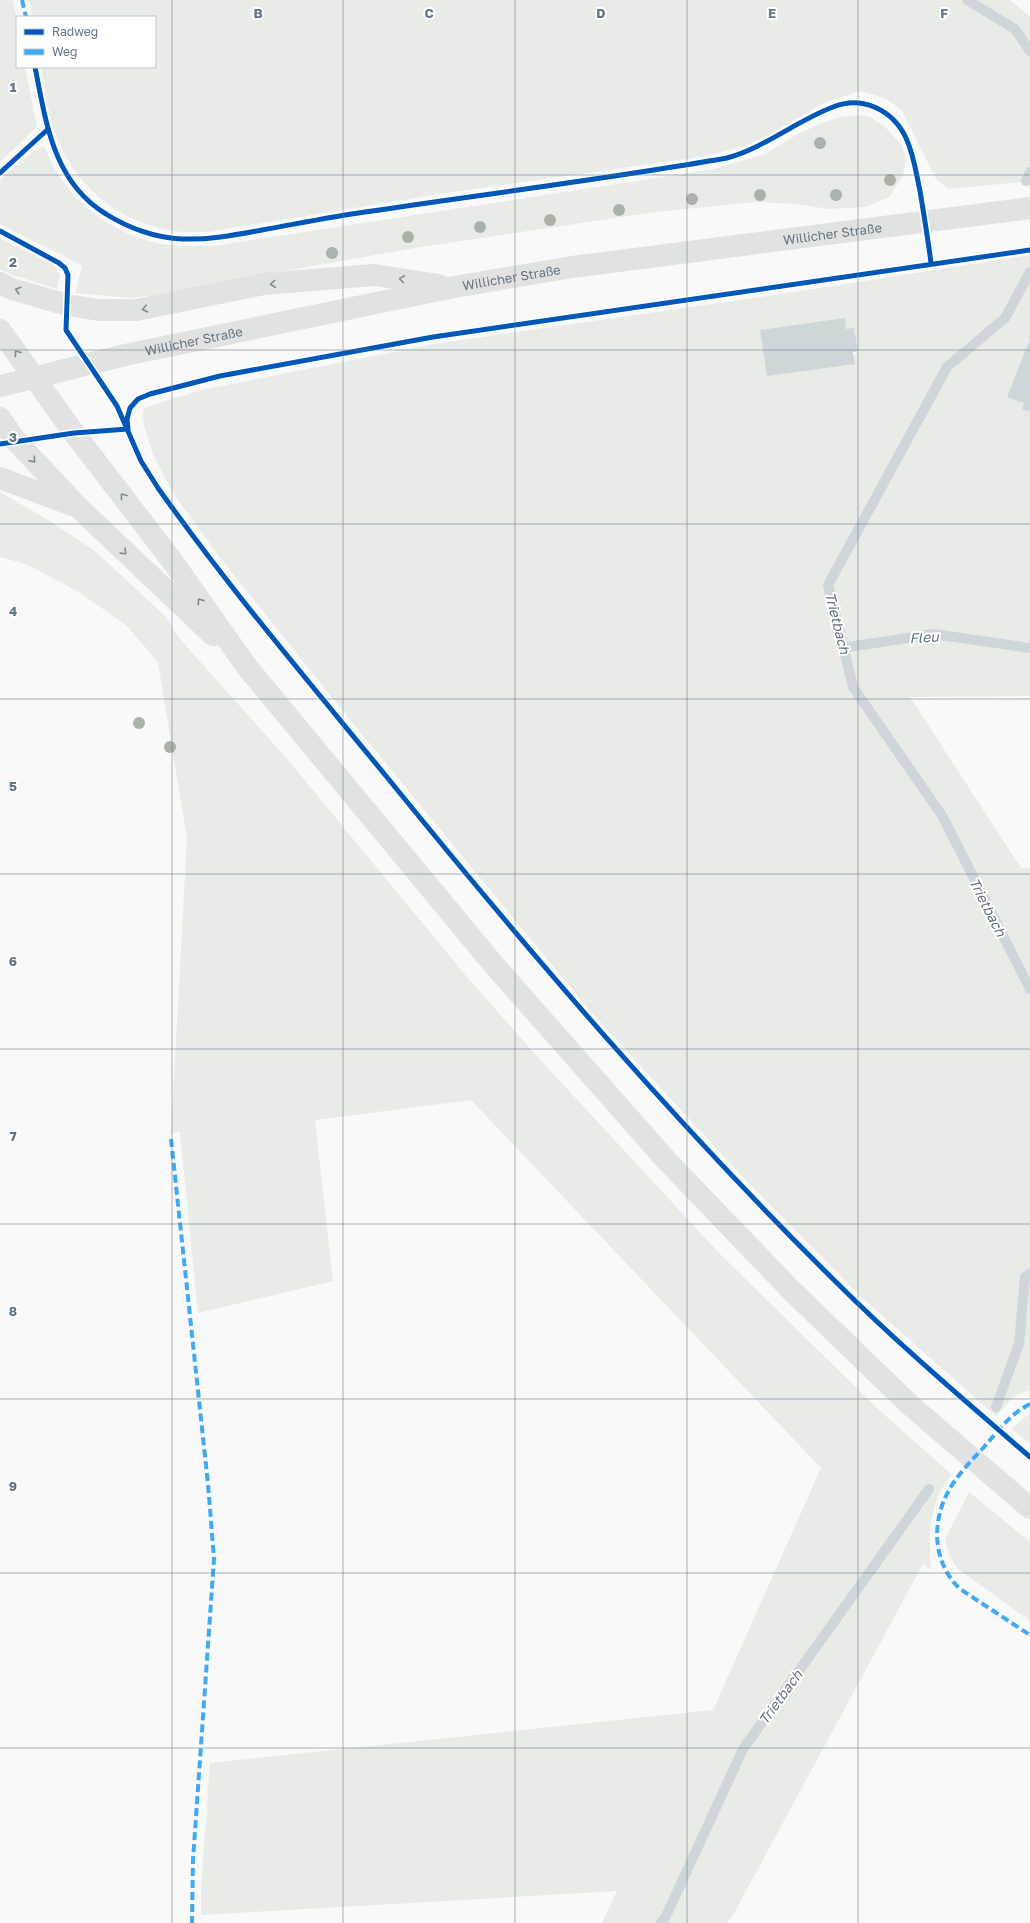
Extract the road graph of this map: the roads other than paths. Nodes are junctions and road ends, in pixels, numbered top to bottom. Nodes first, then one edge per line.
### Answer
1 (1030, 208) edge
2 (0, 283) edge
3 (454, 287) junction
4 (0, 330) edge
5 (34, 377) junction
6 (0, 386) edge
7 (0, 418) edge
8 (0, 478) edge
9 (79, 508) junction
10 (247, 667) junction
11 (1030, 1508) edge

1 - 3 main road, Willicher Straße
3 -> 2 main road
3 - 5 main road, Willicher Straße
5 -> 4 main road
5 - 6 main road, Willicher Straße
10 -> 5 main road
7 -> 9 main road
8 - 9 main road
9 -> 10 main road
10 - 11 main road

